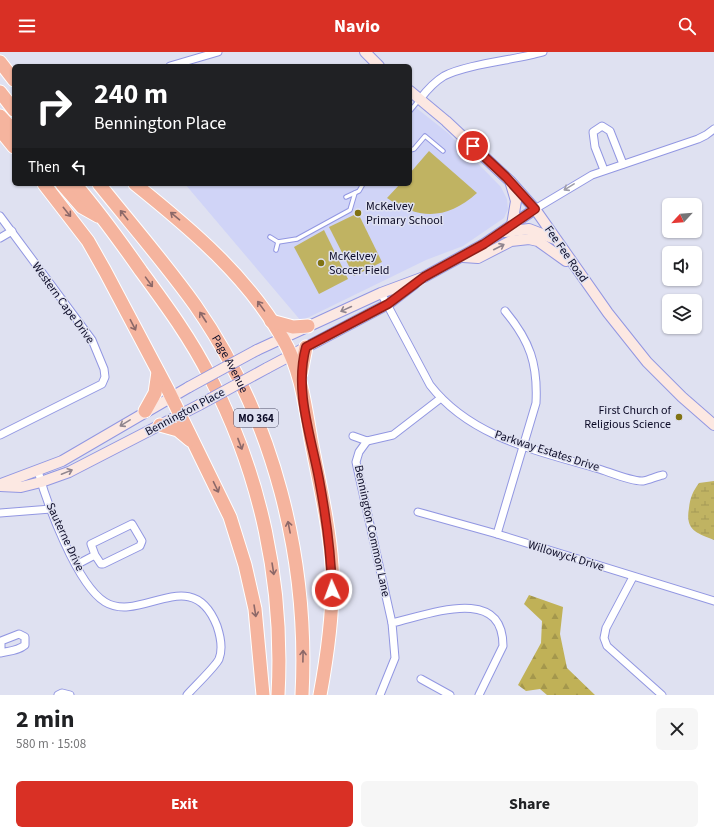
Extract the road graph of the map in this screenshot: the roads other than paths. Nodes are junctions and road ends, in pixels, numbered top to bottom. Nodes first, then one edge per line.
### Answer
1 (218, 52) edge
2 (365, 52) edge
3 (543, 52) edge
4 (201, 54) edge
5 (0, 62) edge
6 (175, 64) edge
7 (377, 64) edge
8 (12, 77) edge
9 (0, 92) edge
10 (412, 93) edge
11 (420, 99) junction
12 (12, 107) edge
13 (412, 109) edge
14 (0, 116) edge
15 (12, 129) edge
16 (714, 129) edge
17 (0, 130) edge
18 (12, 145) edge
19 (412, 150) edge
20 (443, 151) dead end
21 (623, 164) junction
22 (604, 170) junction
23 (511, 182) junction
24 (46, 186) edge
25 (64, 186) edge
26 (77, 186) edge
27 (101, 186) edge
28 (137, 186) edge
29 (363, 186) edge
30 (356, 193) junction
31 (346, 197) dead end
32 (535, 209) junction
33 (0, 216) edge
34 (104, 220) junction
35 (512, 225) junction
36 (12, 231) junction
37 (501, 232) junction
38 (270, 237) dead end
39 (0, 238) edge
40 (555, 238) junction
41 (278, 242) junction
42 (276, 250) dead end
43 (463, 257) junction
44 (573, 266) junction
45 (424, 277) junction
46 (382, 293) junction
47 (388, 304) junction
48 (505, 311) dead end
49 (272, 321) junction
50 (308, 326) junction
51 (283, 338) junction
52 (306, 347) junction
53 (292, 354) junction
54 (158, 372) junction
55 (301, 385) junction
56 (171, 397) junction
57 (440, 398) junction
58 (145, 412) junction
59 (180, 415) junction
60 (160, 425) junction
61 (714, 425) edge
62 (0, 435) edge
63 (353, 436) dead end
64 (367, 441) junction
65 (193, 442) junction
66 (523, 446) junction
67 (38, 471) junction
68 (663, 474) dead end
69 (41, 482) junction
70 (0, 486) edge
71 (51, 509) junction
72 (418, 512) dead end
73 (0, 513) edge
74 (497, 534) junction
75 (94, 555) junction
76 (76, 564) junction
77 (633, 577) junction
78 (714, 601) edge
79 (392, 623) junction
80 (1, 641) edge
81 (0, 653) edge
82 (420, 679) dead end
83 (58, 695) edge
84 (70, 695) edge
85 (187, 695) edge
86 (263, 695) edge
87 (278, 695) edge
88 (302, 695) edge
89 (320, 695) edge
90 (380, 695) edge
91 (450, 695) edge
92 (478, 695) edge
93 (662, 695) edge

1 - 4 street
2 - 7 main road
3 - 11 street
4 - 6 street
5 - 8 highway
9 - 12 highway
10 - 11 main road, Fee Fee Road
11 - 13 lane
11 - 23 main road, Fee Fee Road
14 - 15 highway
16 - 21 street
17 - 18 highway
19 - 20 lane
21 - 22 street
21 - 22 street
22 -> 32 street
23 - 32 main road, Fee Fee Road
23 - 35 main road
24 -> 54 highway
25 - 34 highway
26 - 34 highway, Page Avenue / MO 364
88 -> 27 highway, Page Avenue / MO 364
49 -> 28 highway
29 - 30 lane
30 - 31 lane
30 - 41 lane
32 - 35 main road, Bennington Place
32 - 40 main road, Fee Fee Road
33 - 36 street, Western Cape Drive
34 -> 87 highway, Page Avenue / MO 364
35 - 37 main road, Bennington Place
36 - 39 street
36 - 62 street, Western Cape Drive
37 - 40 main road
37 - 43 main road, Bennington Place
38 - 41 lane
40 - 44 main road, Fee Fee Road
41 - 42 lane
43 -> 44 main road
43 - 45 main road, Bennington Place
44 - 61 main road, Fee Fee Road
45 - 46 main road, Bennington Place
45 - 47 main road, Bennington Place
46 - 47 street, Parkway Estates Drive
46 -> 50 main road, Bennington Place
47 - 52 main road, Bennington Place
47 - 57 street, Parkway Estates Drive
48 - 66 street
49 - 50 highway
49 - 51 highway
50 - 51 main road, Bennington Place
51 - 53 highway
51 - 56 main road, Bennington Place, bridge
52 - 53 main road, Bennington Place
52 - 55 highway
53 - 55 highway
53 - 59 main road, Bennington Place, bridge
54 - 56 highway
54 - 58 highway
55 - 89 highway
56 - 58 main road, Bennington Place
56 - 59 highway
57 - 64 street
57 - 66 street, Parkway Estates Drive
58 -> 67 main road, Bennington Place
59 - 60 main road, Bennington Place
59 - 65 highway
60 - 65 highway
69 -> 60 main road, Bennington Place
63 - 64 street
64 - 79 street, Bennington Common Lane
65 -> 86 highway
66 - 68 street, Parkway Estates Drive
66 - 74 street
67 - 69 street, Sauterne Drive
67 - 70 main road, Bennington Place
69 - 70 main road, Bennington Place
69 - 71 street, Sauterne Drive
71 - 73 street
71 - 76 street, Sauterne Drive
72 - 74 street, Willowyck Drive
74 - 77 street, Willowyck Drive
75 - 75 street
75 - 76 street
76 - 85 street, Sauterne Drive
77 - 78 street, Willowyck Drive
77 - 93 street
79 - 90 street, Bennington Common Lane
79 - 92 street
80 - 81 street
80 - 81 street
82 - 91 street
83 - 84 street

